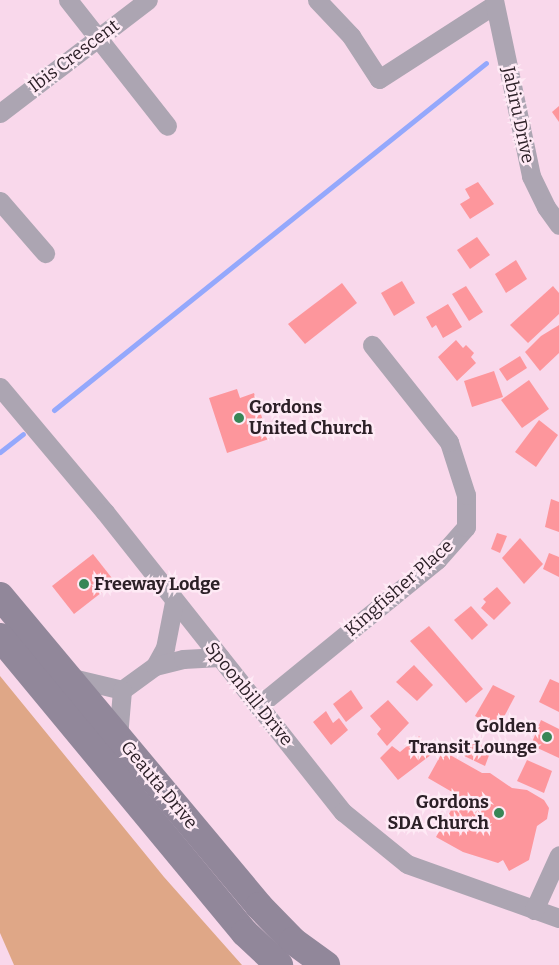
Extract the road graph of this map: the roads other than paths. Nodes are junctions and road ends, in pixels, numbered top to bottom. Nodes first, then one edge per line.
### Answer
1 (68, 0) edge
2 (148, 0) edge
3 (317, 0) edge
4 (494, 3) edge
5 (98, 39) junction
6 (0, 113) edge
7 (167, 126) dead end
8 (0, 201) edge
9 (559, 225) edge
10 (45, 253) dead end
11 (372, 345) dead end
12 (0, 387) edge
13 (0, 596) edge
14 (174, 602) junction
15 (0, 637) edge
16 (220, 657) junction
17 (155, 666) junction
18 (68, 677) junction
19 (122, 690) junction
20 (258, 706) junction
21 (118, 737) junction
22 (559, 855) edge
23 (534, 910) junction
24 (559, 918) edge
25 (279, 965) edge
26 (326, 965) edge

1 - 5 street
2 - 5 street, Ibis Crescent
3 - 4 street
4 - 9 street, Jabiru Drive
5 - 6 street, Ibis Crescent
5 - 7 street
8 - 10 street
11 - 20 street, Kingfisher Place
12 - 14 street, Spoonbill Drive
13 - 18 main road, Geauta Drive
14 - 16 street, Spoonbill Drive
14 - 17 street
15 - 25 main road, Geauta Drive
16 - 17 street
16 - 20 street, Spoonbill Drive
17 - 19 street
18 - 19 street
18 - 21 main road, Geauta Drive
19 - 21 street
20 - 23 street, Spoonbill Drive
21 - 26 main road, Geauta Drive
22 - 23 street
23 - 24 street, Spoonbill Drive

